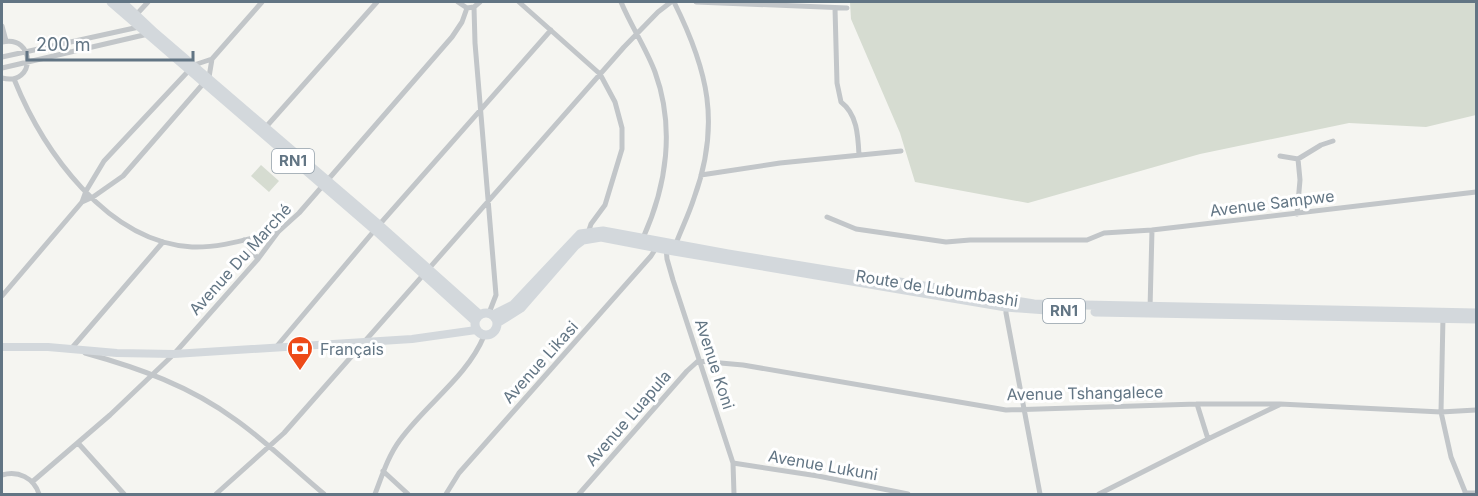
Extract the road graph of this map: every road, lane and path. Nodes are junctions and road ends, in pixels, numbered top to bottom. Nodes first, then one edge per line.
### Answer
1 (111, 2) edge
2 (122, 2) edge
3 (148, 2) edge
4 (262, 2) edge
5 (377, 2) edge
6 (480, 2) edge
7 (519, 2) edge
8 (621, 2) edge
9 (672, 2) edge
10 (696, 2) edge
11 (463, 5) edge
12 (847, 8) dead end
13 (835, 9) junction
14 (136, 15) junction
15 (2, 26) edge
16 (147, 30) junction
17 (550, 30) junction
18 (637, 33) junction
19 (4, 42) edge
20 (26, 52) junction
21 (2, 57) edge
22 (212, 59) junction
23 (28, 63) junction
24 (192, 67) junction
25 (2, 68) edge
26 (600, 74) junction
27 (2, 78) edge
28 (14, 79) junction
29 (206, 80) junction
30 (481, 109) junction
31 (264, 130) junction
32 (1333, 141) dead end
33 (901, 151) dead end
34 (859, 155) junction
35 (1280, 156) dead end
36 (1298, 159) junction
37 (701, 175) junction
38 (325, 184) junction
39 (86, 191) junction
40 (1476, 192) edge
41 (93, 197) junction
42 (82, 201) junction
43 (487, 201) junction
44 (1297, 214) junction
45 (827, 217) dead end
46 (377, 227) junction
47 (1152, 230) junction
48 (278, 232) junction
49 (585, 236) junction
50 (643, 238) junction
51 (244, 240) junction
52 (163, 242) junction
53 (668, 247) junction
54 (258, 260) junction
55 (426, 271) junction
56 (2, 296) edge
57 (1006, 304) junction
58 (1150, 310) junction
59 (1476, 313) edge
60 (1443, 315) junction
61 (1476, 319) edge
62 (485, 322) junction
63 (365, 342) junction
64 (278, 346) junction
65 (2, 347) edge
66 (71, 349) junction
67 (174, 354) junction
68 (698, 361) junction
69 (153, 374) junction
70 (1197, 404) junction
71 (1280, 404) junction
72 (1025, 408) junction
73 (1476, 410) edge
74 (1441, 412) junction
75 (1208, 439) junction
76 (78, 443) junction
77 (269, 448) junction
78 (733, 464) junction
79 (383, 471) junction
80 (2, 475) edge
81 (32, 482) junction
82 (1476, 492) edge
83 (734, 494) edge
84 (1466, 494) edge
85 (39, 495) edge
86 (124, 495) edge
87 (216, 495) edge
88 (324, 495) edge
89 (375, 495) edge
90 (408, 495) edge
91 (446, 495) edge
92 (579, 495) edge
93 (908, 495) edge
94 (1040, 495) edge
95 (1099, 495) edge

1 - 16 highway, RN1
2 - 14 highway, RN1
3 - 14 street
4 - 22 street
5 - 31 street
6 - 11 street
7 - 17 street
8 - 18 street
9 - 18 street
9 - 37 street, Avenue Likasi
10 - 13 street
11 - 30 street
11 - 38 street, Avenue Du Marché
12 - 13 street
13 - 34 street
14 - 16 highway, RN1
15 - 19 street
16 - 20 street
16 - 23 street
16 - 24 highway, RN1
17 - 26 street
17 - 30 street
18 - 26 street
18 - 50 street
19 - 20 street
20 - 21 street
20 - 23 street
22 - 24 street
22 - 29 street
23 - 25 street
23 - 28 street
24 - 29 highway, RN1
24 - 39 street
26 - 43 street
26 - 49 street
27 - 28 street
28 - 39 street
29 - 31 highway, RN1
29 - 41 street
30 - 43 street
30 - 46 street
31 - 38 highway, RN1
32 - 36 street
33 - 34 street
34 - 37 street
35 - 36 street
36 - 44 street
37 - 53 street, Avenue Likasi
38 - 46 highway, RN1
38 - 48 street, Avenue Du Marché
39 - 41 street
39 - 42 street
40 - 44 street, Avenue Sampwe
41 - 42 street
41 - 52 street
42 - 56 street
43 - 55 street
43 - 62 street
44 - 47 street, Avenue Sampwe
45 - 47 street, Avenue Sampwe
46 - 55 highway, RN1
46 - 64 street
47 - 58 street
48 - 51 street
48 - 54 street, Avenue Du Marché
49 - 50 highway, Route de Lubumbashi / RN1
49 - 53 highway, Route de Lubumbashi / RN1
49 - 62 highway
50 - 53 highway, Route de Lubumbashi / RN1
51 - 52 street
51 - 54 street
52 - 66 street
53 - 57 highway, Route de Lubumbashi / RN1
53 - 68 street, Avenue Koni
53 - 91 street, Avenue Likasi
54 - 67 street, Avenue Du Marché
55 - 62 highway, RN1
55 - 63 street
57 - 58 highway, Route de Lubumbashi / RN1
57 - 72 street
58 - 60 highway, Route de Lubumbashi / RN1
59 - 60 highway, Route de Lubumbashi / RN1
60 - 61 highway, Route de Lubumbashi / RN1
60 - 74 street
62 - 63 main road
62 - 79 street
63 - 64 main road
63 - 77 street
64 - 67 main road
65 - 66 main road
66 - 67 main road
66 - 69 street
67 - 69 street, Avenue Du Marché
68 - 72 street, Avenue Tshangalece
68 - 78 street, Avenue Koni
68 - 92 street, Avenue Luapula
69 - 76 street, Avenue Du Marché
69 - 77 street
70 - 71 street, Avenue Tshangalece
70 - 72 street, Avenue Tshangalece
70 - 75 street
71 - 74 street, Avenue Tshangalece
71 - 75 street
72 - 94 street
73 - 74 street, Avenue Tshangalece
74 - 84 street
75 - 95 street
76 - 81 street, Avenue Du Marché
76 - 86 street
77 - 87 street
77 - 88 street
78 - 83 street, Avenue Koni
78 - 93 street, Avenue Lukuni
79 - 89 street
79 - 90 street
80 - 81 street
81 - 85 street
82 - 84 street

